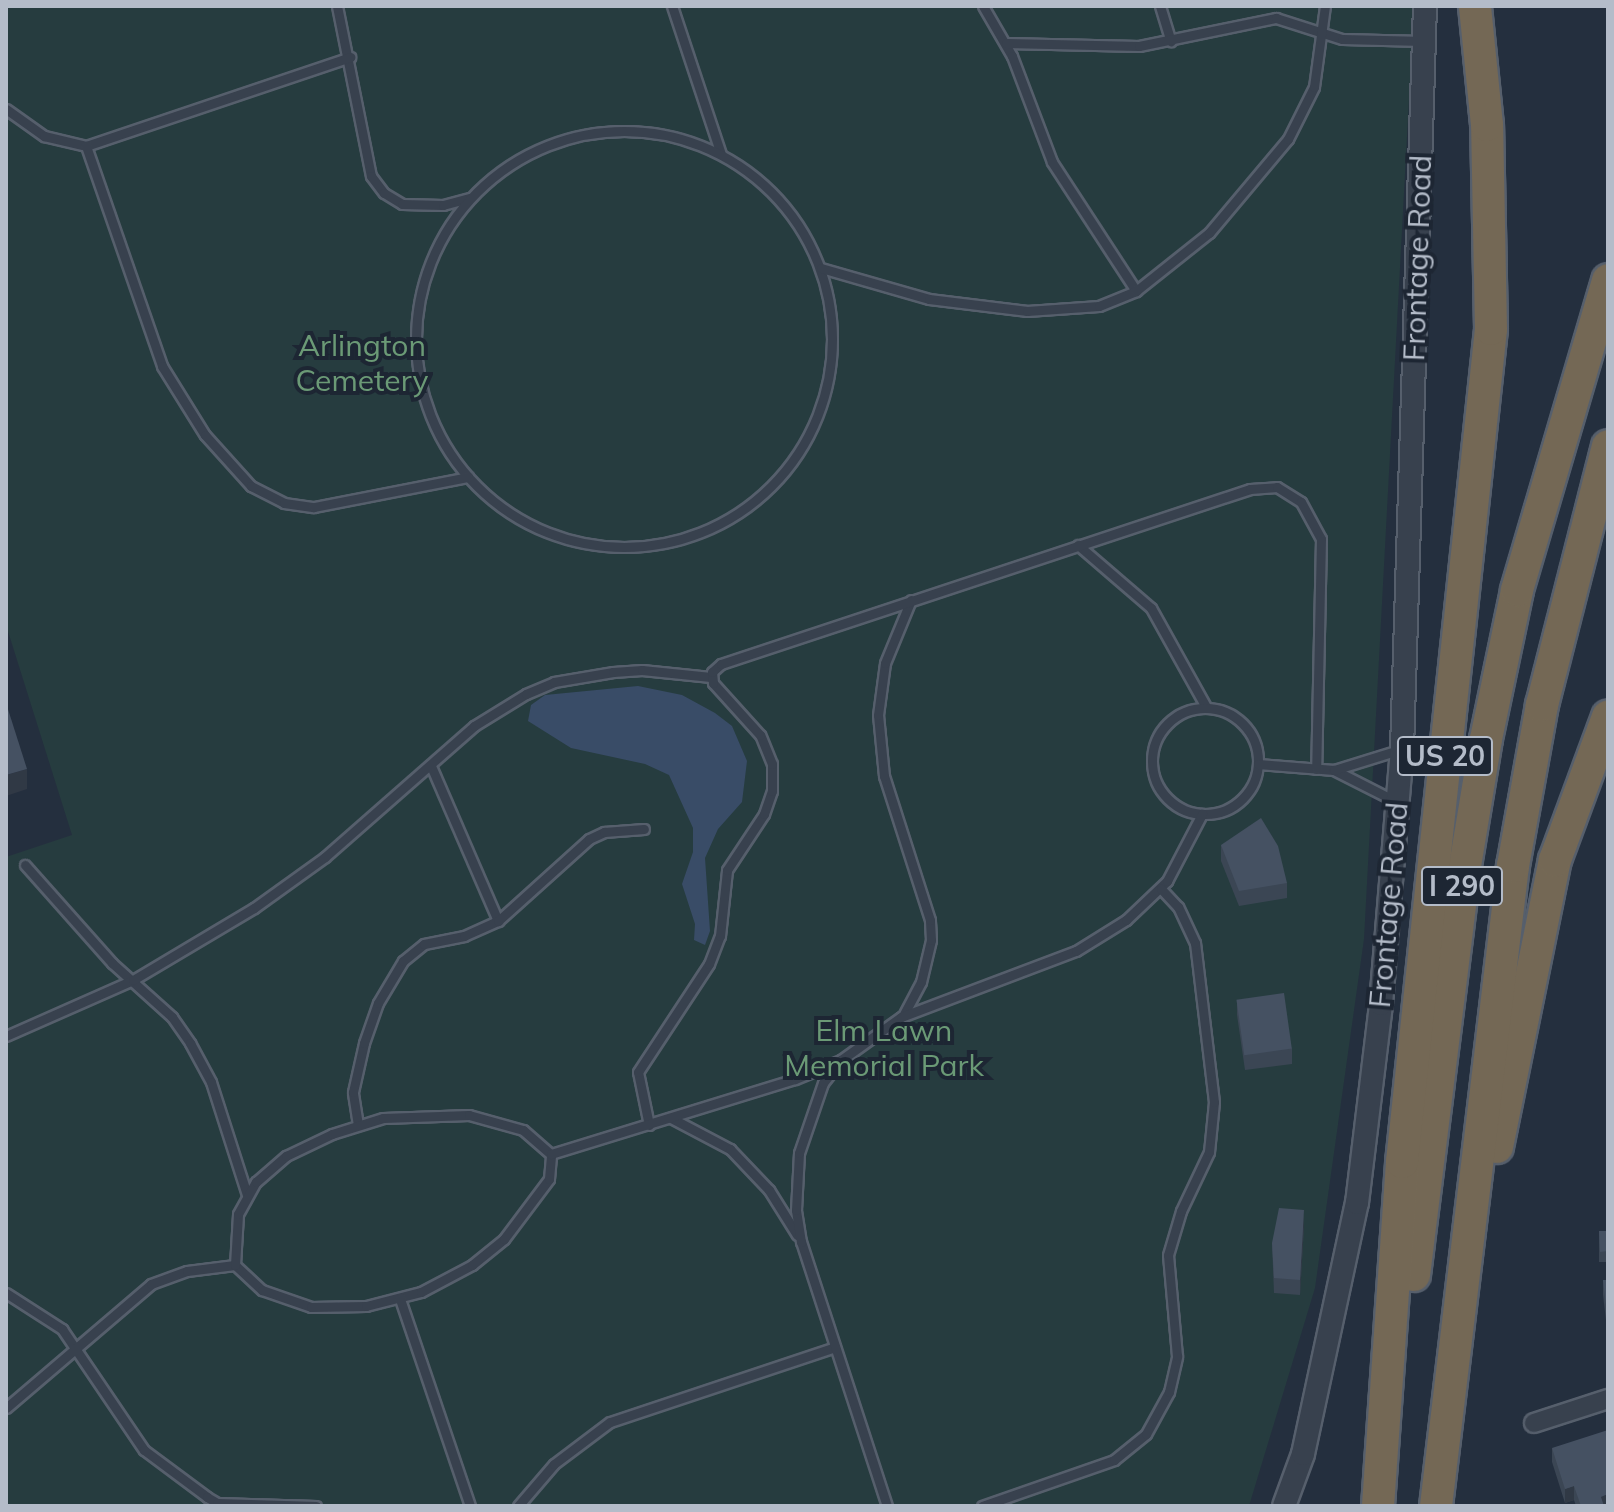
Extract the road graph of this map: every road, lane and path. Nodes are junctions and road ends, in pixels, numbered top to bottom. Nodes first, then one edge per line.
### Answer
1 (337, 6) edge
2 (672, 6) edge
3 (983, 6) edge
4 (1160, 6) edge
5 (1325, 6) edge
6 (1425, 6) edge
7 (1475, 6) edge
8 (1321, 32) junction
9 (1171, 41) junction
10 (1424, 41) junction
11 (1006, 43) junction
12 (350, 57) junction
13 (6, 109) edge
14 (86, 146) junction
15 (721, 154) junction
16 (470, 198) junction
17 (821, 268) junction
18 (1608, 280) edge
19 (1136, 291) junction
20 (1608, 446) edge
21 (468, 477) junction
22 (1078, 545) junction
23 (911, 600) junction
24 (711, 677) junction
25 (1206, 707) junction
26 (1608, 717) edge
27 (1402, 749) junction
28 (1258, 764) junction
29 (431, 766) junction
30 (1316, 769) junction
31 (1334, 770) junction
32 (1397, 802) junction
33 (1202, 814) junction
34 (644, 829) dead end
35 (25, 865) dead end
36 (1161, 889) junction
37 (498, 921) junction
38 (133, 980) junction
39 (901, 1017) junction
40 (6, 1036) edge
41 (841, 1060) junction
42 (671, 1118) junction
43 (358, 1125) junction
44 (649, 1125) junction
45 (551, 1154) junction
46 (247, 1195) junction
47 (801, 1242) junction
48 (235, 1265) junction
49 (6, 1293) edge
50 (400, 1299) junction
51 (1458, 1334) junction
52 (835, 1347) junction
53 (78, 1349) junction
54 (1608, 1399) edge
55 (6, 1408) edge
56 (1534, 1423) dead end
57 (215, 1504) edge
58 (316, 1506) edge
59 (470, 1506) edge
60 (518, 1506) edge
61 (887, 1506) edge
62 (982, 1506) edge
63 (1284, 1506) edge
64 (1378, 1506) edge
65 (1387, 1506) edge
66 (1436, 1506) edge

1 - 12 lane
2 - 15 lane
3 - 11 lane
4 - 9 lane
5 - 8 lane
6 - 10 street, Frontage Road
7 - 64 highway, US 20
8 - 9 lane
8 - 10 lane
8 - 19 lane
9 - 11 lane
10 - 27 street, Frontage Road
11 - 19 lane
12 - 14 lane
12 - 16 lane
13 - 14 lane
14 - 21 lane
15 - 16 lane
15 - 17 lane
16 - 21 lane
17 - 19 lane
17 - 21 lane
18 - 65 highway, I 290
20 - 51 highway, I 290
22 - 23 lane
22 - 25 lane
22 - 30 lane
23 - 24 lane
23 - 39 lane
24 - 29 lane
24 - 44 lane
25 - 28 lane
25 - 33 lane
26 - 51 highway
27 - 31 lane
27 - 32 street, Frontage Road
28 - 30 lane
28 - 33 lane
29 - 37 lane
29 - 38 lane
30 - 31 lane
31 - 32 lane
32 - 63 street, Frontage Road
33 - 36 lane
34 - 37 lane
35 - 38 lane
36 - 39 lane
36 - 62 lane
37 - 43 lane
38 - 40 lane
38 - 46 lane
39 - 41 lane
41 - 42 lane
41 - 47 lane
42 - 44 lane
42 - 47 lane
43 - 45 lane
43 - 46 lane
44 - 45 lane
45 - 50 lane
46 - 48 lane
47 - 52 lane
48 - 50 lane
48 - 53 lane
49 - 53 lane
50 - 59 lane
51 - 66 highway, I 290
52 - 60 lane
52 - 61 lane
53 - 55 lane
53 - 57 lane
54 - 56 street
57 - 58 lane

